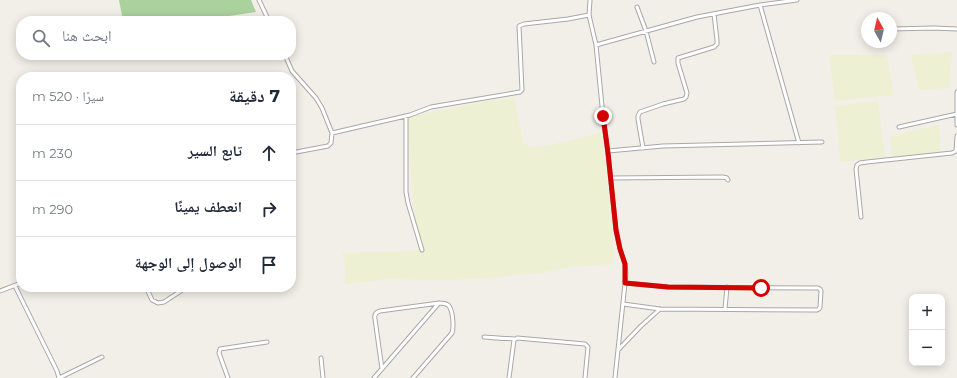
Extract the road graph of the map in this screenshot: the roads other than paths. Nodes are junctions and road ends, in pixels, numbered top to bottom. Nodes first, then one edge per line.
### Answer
1 (259, 0) edge
2 (590, 0) edge
3 (797, 0) edge
4 (760, 5) junction
5 (637, 7) dead end
6 (714, 14) junction
7 (589, 15) junction
8 (267, 16) edge
9 (957, 28) edge
10 (897, 29) edge
11 (646, 31) junction
12 (596, 45) junction
13 (287, 60) edge
14 (654, 62) dead end
15 (293, 72) edge
16 (296, 76) edge
17 (957, 92) edge
18 (957, 114) edge
19 (406, 116) junction
20 (957, 124) edge
21 (899, 127) dead end
22 (332, 133) junction
23 (957, 136) edge
24 (822, 142) dead end
25 (799, 143) junction
26 (643, 148) junction
27 (608, 151) junction
28 (296, 152) edge
29 (957, 152) edge
30 (611, 178) junction
31 (728, 180) dead end
32 (861, 217) dead end
33 (422, 250) dead end
34 (625, 283) junction
35 (15, 286) edge
36 (728, 287) junction
37 (0, 291) edge
38 (18, 292) edge
39 (148, 292) edge
40 (179, 292) edge
41 (438, 303) junction
42 (623, 304) junction
43 (660, 308) junction
44 (726, 309) junction
45 (484, 337) dead end
46 (514, 339) junction
47 (267, 342) dead end
48 (618, 349) junction
49 (102, 357) dead end
50 (321, 358) dead end
51 (382, 369) junction
52 (59, 378) edge
53 (228, 378) edge
54 (323, 378) edge
55 (374, 378) edge
56 (413, 378) edge
57 (509, 378) edge
58 (585, 378) edge
59 (615, 378) edge

1 - 8 street
2 - 7 street
3 - 4 street
4 - 6 street
4 - 25 street
5 - 11 street
6 - 11 street
6 - 26 street
7 - 12 street
7 - 19 street
9 - 10 street
11 - 12 street
11 - 14 street
12 - 27 street
13 - 15 street
16 - 22 street
17 - 18 street
18 - 20 street
18 - 21 street
19 - 22 street
19 - 33 street
22 - 28 street
23 - 29 street
24 - 25 street
25 - 26 street
26 - 27 street
27 - 30 street
29 - 32 street
30 - 31 street
30 - 34 street
34 - 36 street
34 - 42 street
35 - 37 street
36 - 44 street
36 - 44 street
38 - 52 street
39 - 40 street
41 - 51 street
41 - 51 street
41 - 56 street
42 - 43 street
42 - 48 street
43 - 44 street
43 - 48 street
45 - 46 street
46 - 57 street
46 - 58 street
47 - 53 street
48 - 59 street
49 - 52 street
50 - 54 street
51 - 55 street

